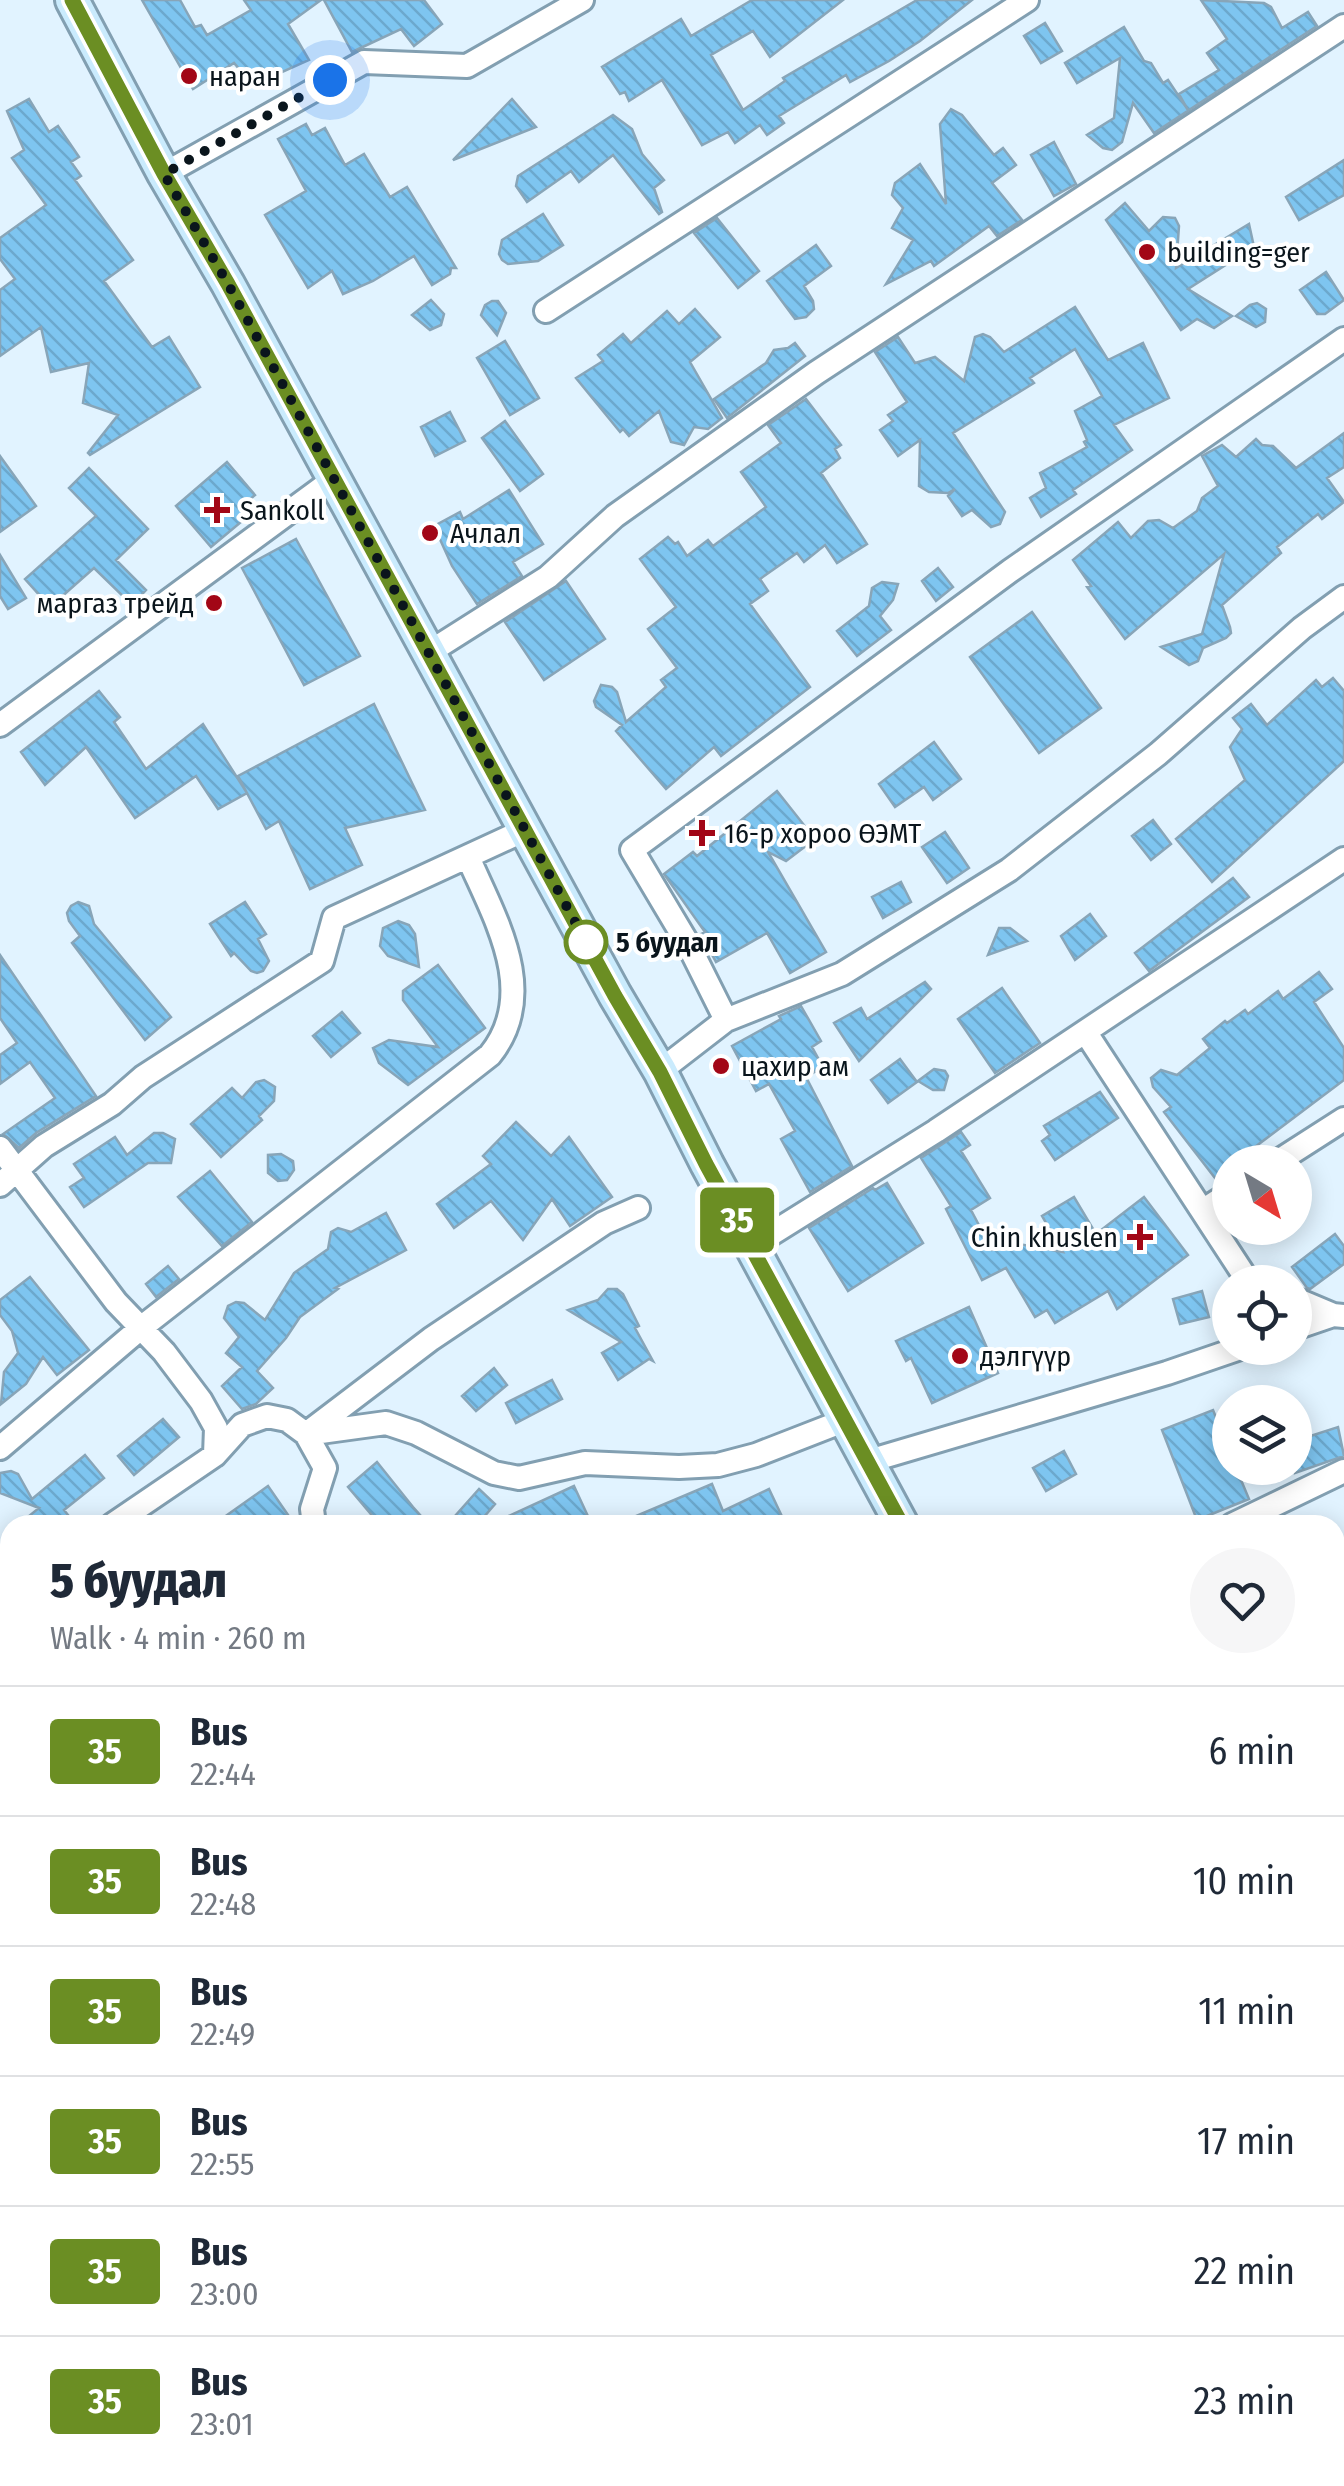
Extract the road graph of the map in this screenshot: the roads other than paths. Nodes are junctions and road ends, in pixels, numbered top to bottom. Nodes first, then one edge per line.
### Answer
1 (72, 0) edge
2 (582, 0) edge
3 (1027, 0) edge
4 (1344, 26) edge
5 (164, 174) junction
6 (546, 311) dead end
7 (1344, 338) edge
8 (334, 479) junction
9 (1344, 597) edge
10 (428, 653) junction
11 (0, 725) edge
12 (525, 830) junction
13 (468, 856) junction
14 (1344, 859) edge
15 (726, 1020) junction
16 (1086, 1033) junction
17 (660, 1072) junction
18 (1344, 1119) edge
19 (1303, 1145) edge
20 (0, 1148) edge
21 (8, 1178) edge
22 (1212, 1205) edge
23 (638, 1208) dead end
24 (1204, 1210) junction
25 (752, 1246) junction
26 (1238, 1265) edge
27 (1312, 1305) edge
28 (1338, 1315) edge
29 (1312, 1323) edge
30 (140, 1328) junction
31 (1212, 1358) edge
32 (846, 1420) junction
33 (306, 1434) junction
34 (0, 1448) edge
35 (215, 1455) junction
36 (869, 1460) junction
37 (1344, 1471) edge
38 (127, 1515) edge
39 (313, 1515) edge
40 (897, 1515) edge
41 (1253, 1515) edge

1 - 5 main road
2 - 5 street
3 - 6 street
4 - 10 street
5 - 8 main road
7 - 15 street
8 - 10 main road
8 - 11 street
9 - 15 street
10 - 12 main road
12 - 13 street
12 - 17 main road
13 - 21 street
13 - 30 street
14 - 16 street
15 - 17 street
16 - 24 street
16 - 25 street
17 - 25 main road
18 - 19 street
20 - 21 street
21 - 30 street
22 - 24 street
23 - 33 street
24 - 26 street
25 - 32 main road
27 - 28 street
28 - 29 street
30 - 34 street
30 - 35 street
31 - 36 street
32 - 33 street
32 - 36 main road
33 - 35 street
33 - 39 street
35 - 38 street
36 - 40 main road
37 - 41 street

